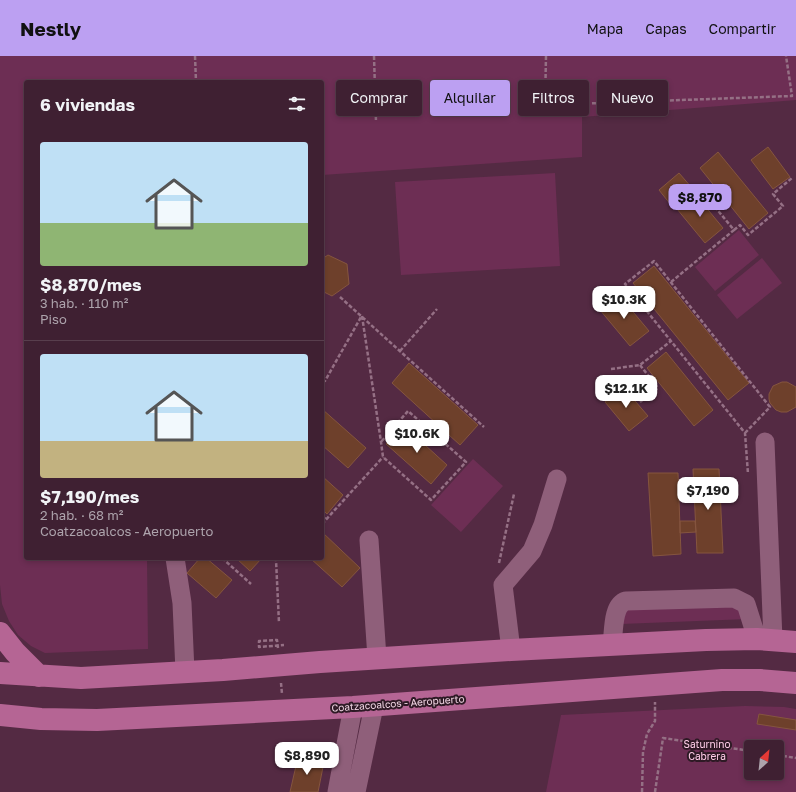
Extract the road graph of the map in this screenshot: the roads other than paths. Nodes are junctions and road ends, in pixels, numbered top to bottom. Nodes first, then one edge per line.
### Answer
1 (765, 442) dead end
2 (557, 479) dead end
3 (369, 540) dead end
4 (175, 560) edge
5 (0, 633) edge
6 (765, 640) junction
7 (796, 642) edge
8 (612, 645) junction
9 (511, 650) junction
10 (376, 658) junction
11 (185, 672) junction
12 (0, 673) edge
13 (39, 676) junction
14 (796, 683) edge
15 (363, 707) junction
16 (0, 715) edge
17 (337, 792) edge
18 (356, 792) edge

1 - 6 street
2 - 9 street
3 - 10 street
4 - 11 street
5 - 13 main road
6 - 7 main road
6 - 8 main road
6 - 8 street
8 - 9 main road
9 - 10 main road
10 - 11 main road
11 - 13 main road
12 - 13 main road
14 - 15 main road, Coatzacoalcos - Aeropuerto
15 - 16 main road, Coatzacoalcos - Aeropuerto
15 - 17 street
15 - 18 street

